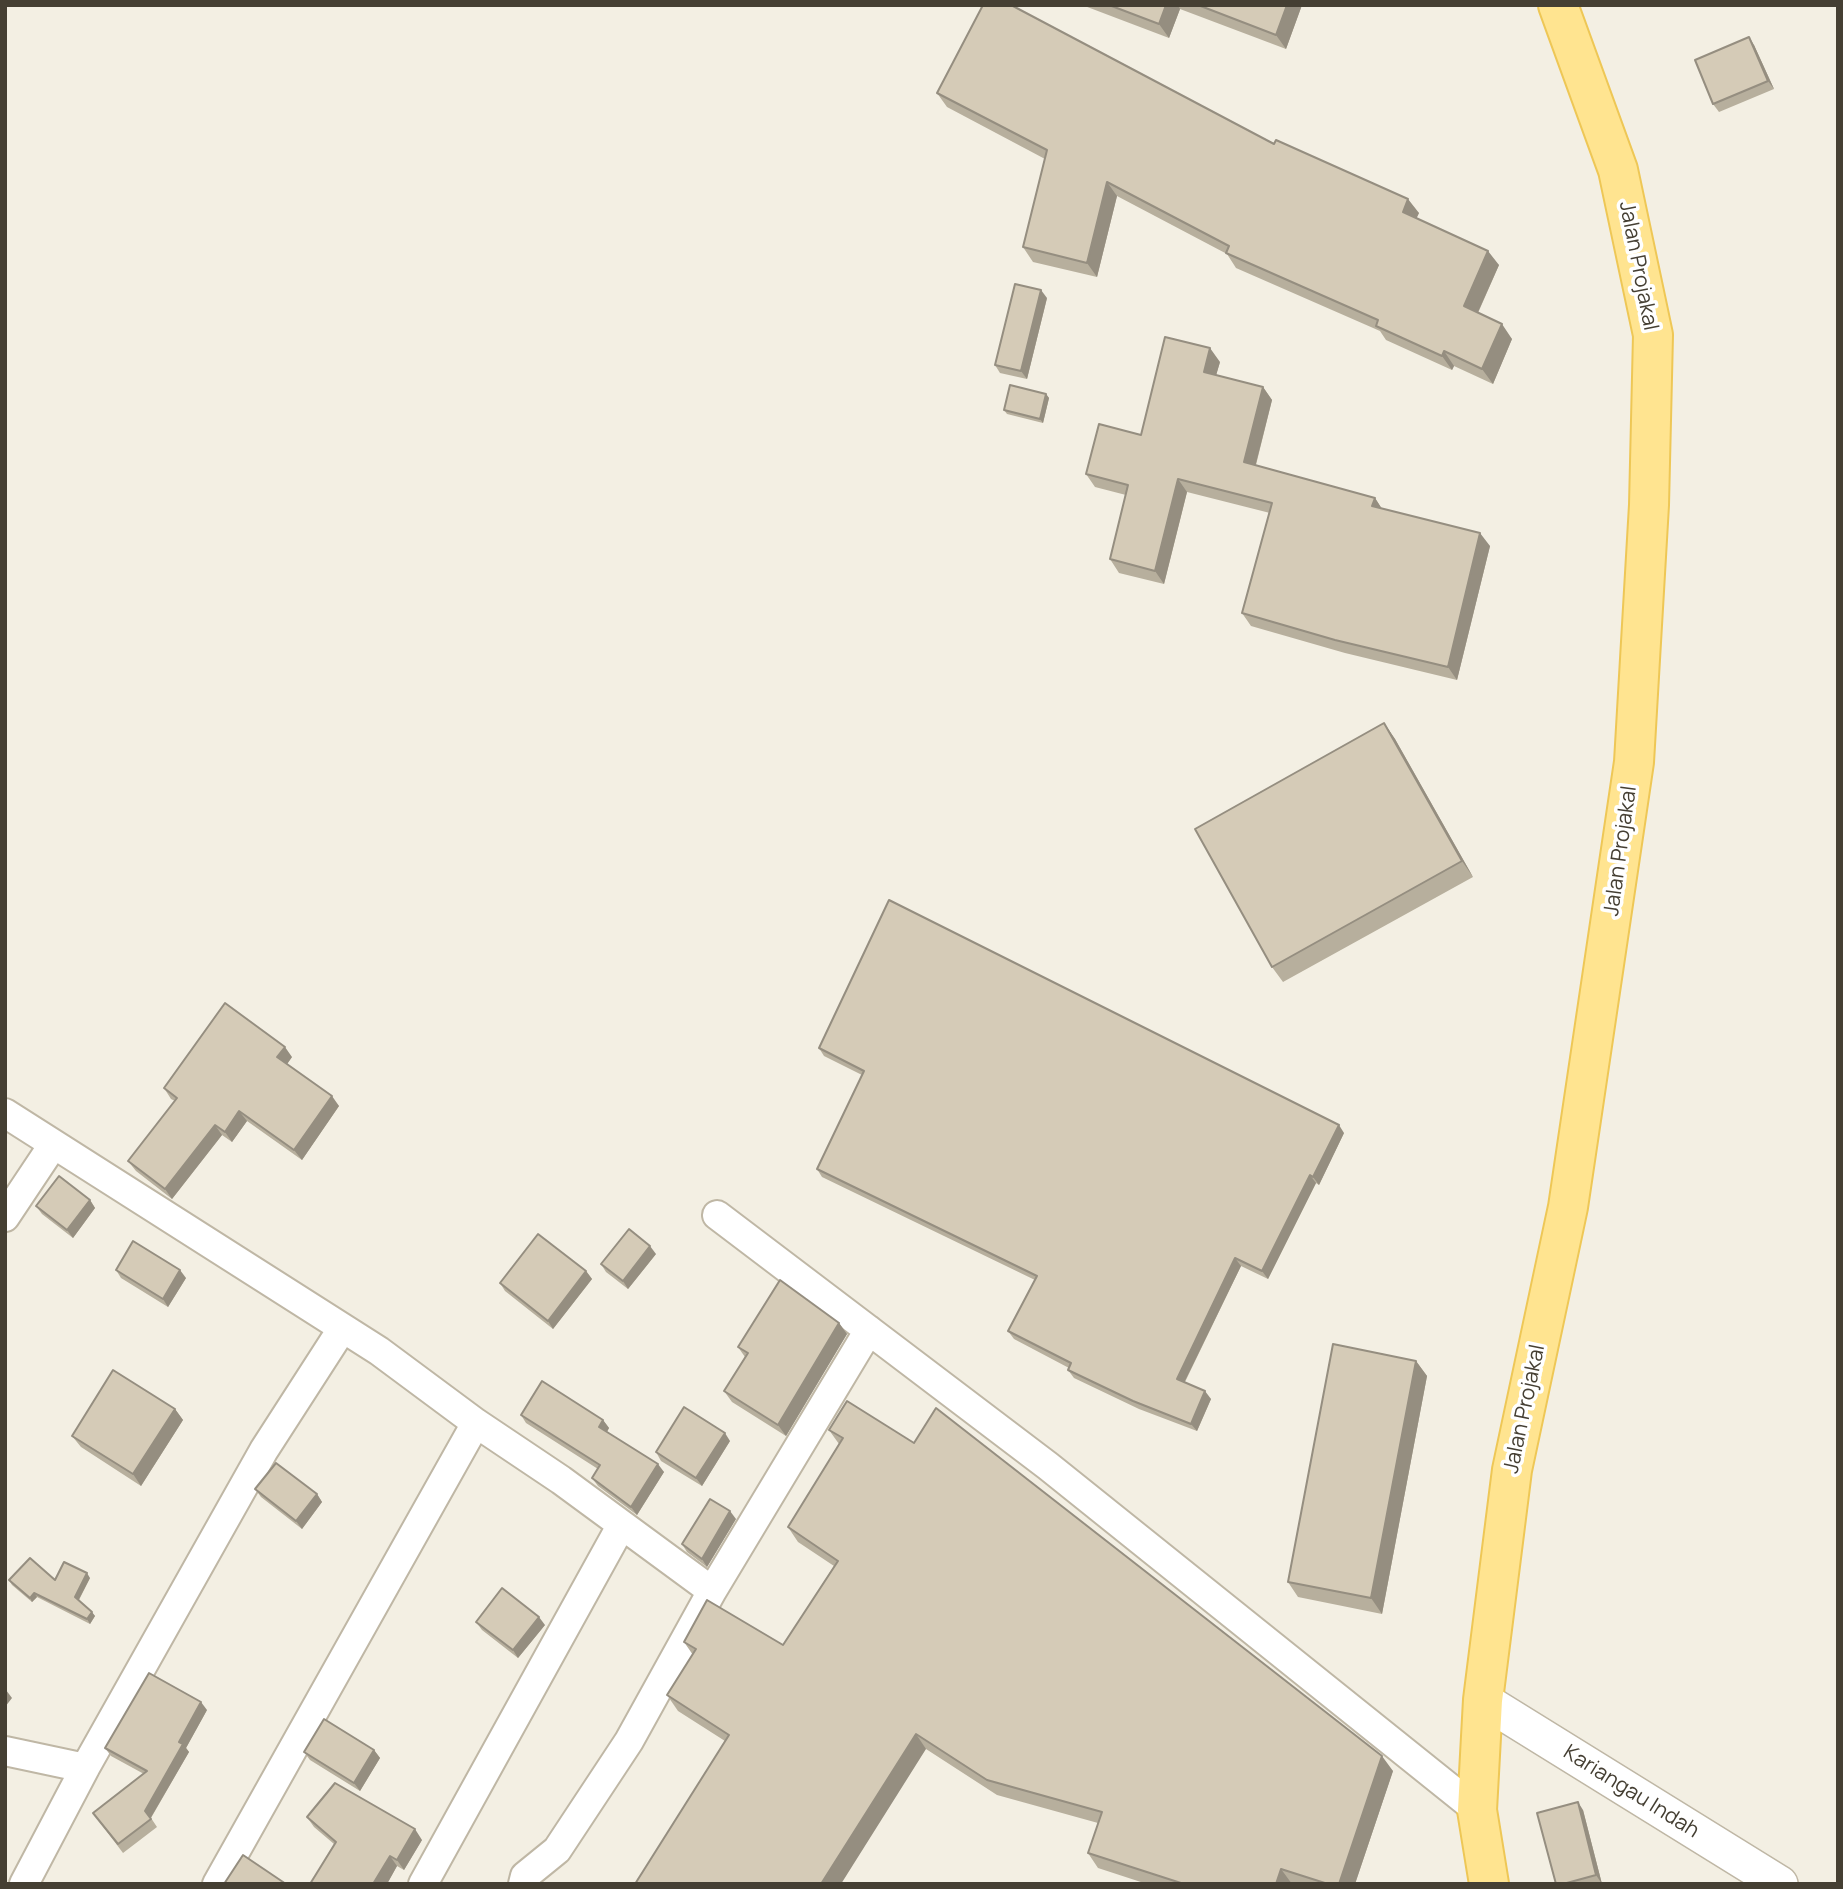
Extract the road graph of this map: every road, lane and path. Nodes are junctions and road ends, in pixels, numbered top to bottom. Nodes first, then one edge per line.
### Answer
1 (1558, 5) edge
2 (5, 1113) edge
3 (53, 1145) junction
4 (716, 1214) dead end
5 (5, 1217) edge
6 (342, 1329) junction
7 (869, 1330) junction
8 (476, 1423) junction
9 (621, 1526) junction
10 (712, 1591) junction
11 (1483, 1700) junction
12 (5, 1751) edge
13 (85, 1768) junction
14 (1476, 1810) junction
15 (24, 1884) edge
16 (217, 1884) edge
17 (423, 1884) edge
18 (523, 1884) edge
19 (1489, 1884) edge
20 (1780, 1884) edge

1 - 11 main road, Jalan Projakal
2 - 3 street
3 - 5 street
3 - 6 street
4 - 7 street
6 - 8 street
6 - 13 street
7 - 10 street
7 - 14 street
8 - 9 street
8 - 16 street
9 - 10 street
9 - 17 street
10 - 18 street
11 - 14 main road, Jalan Projakal
11 - 20 street, Kariangau Indah
12 - 13 street
13 - 15 street
14 - 19 main road, Jalan Projakal

